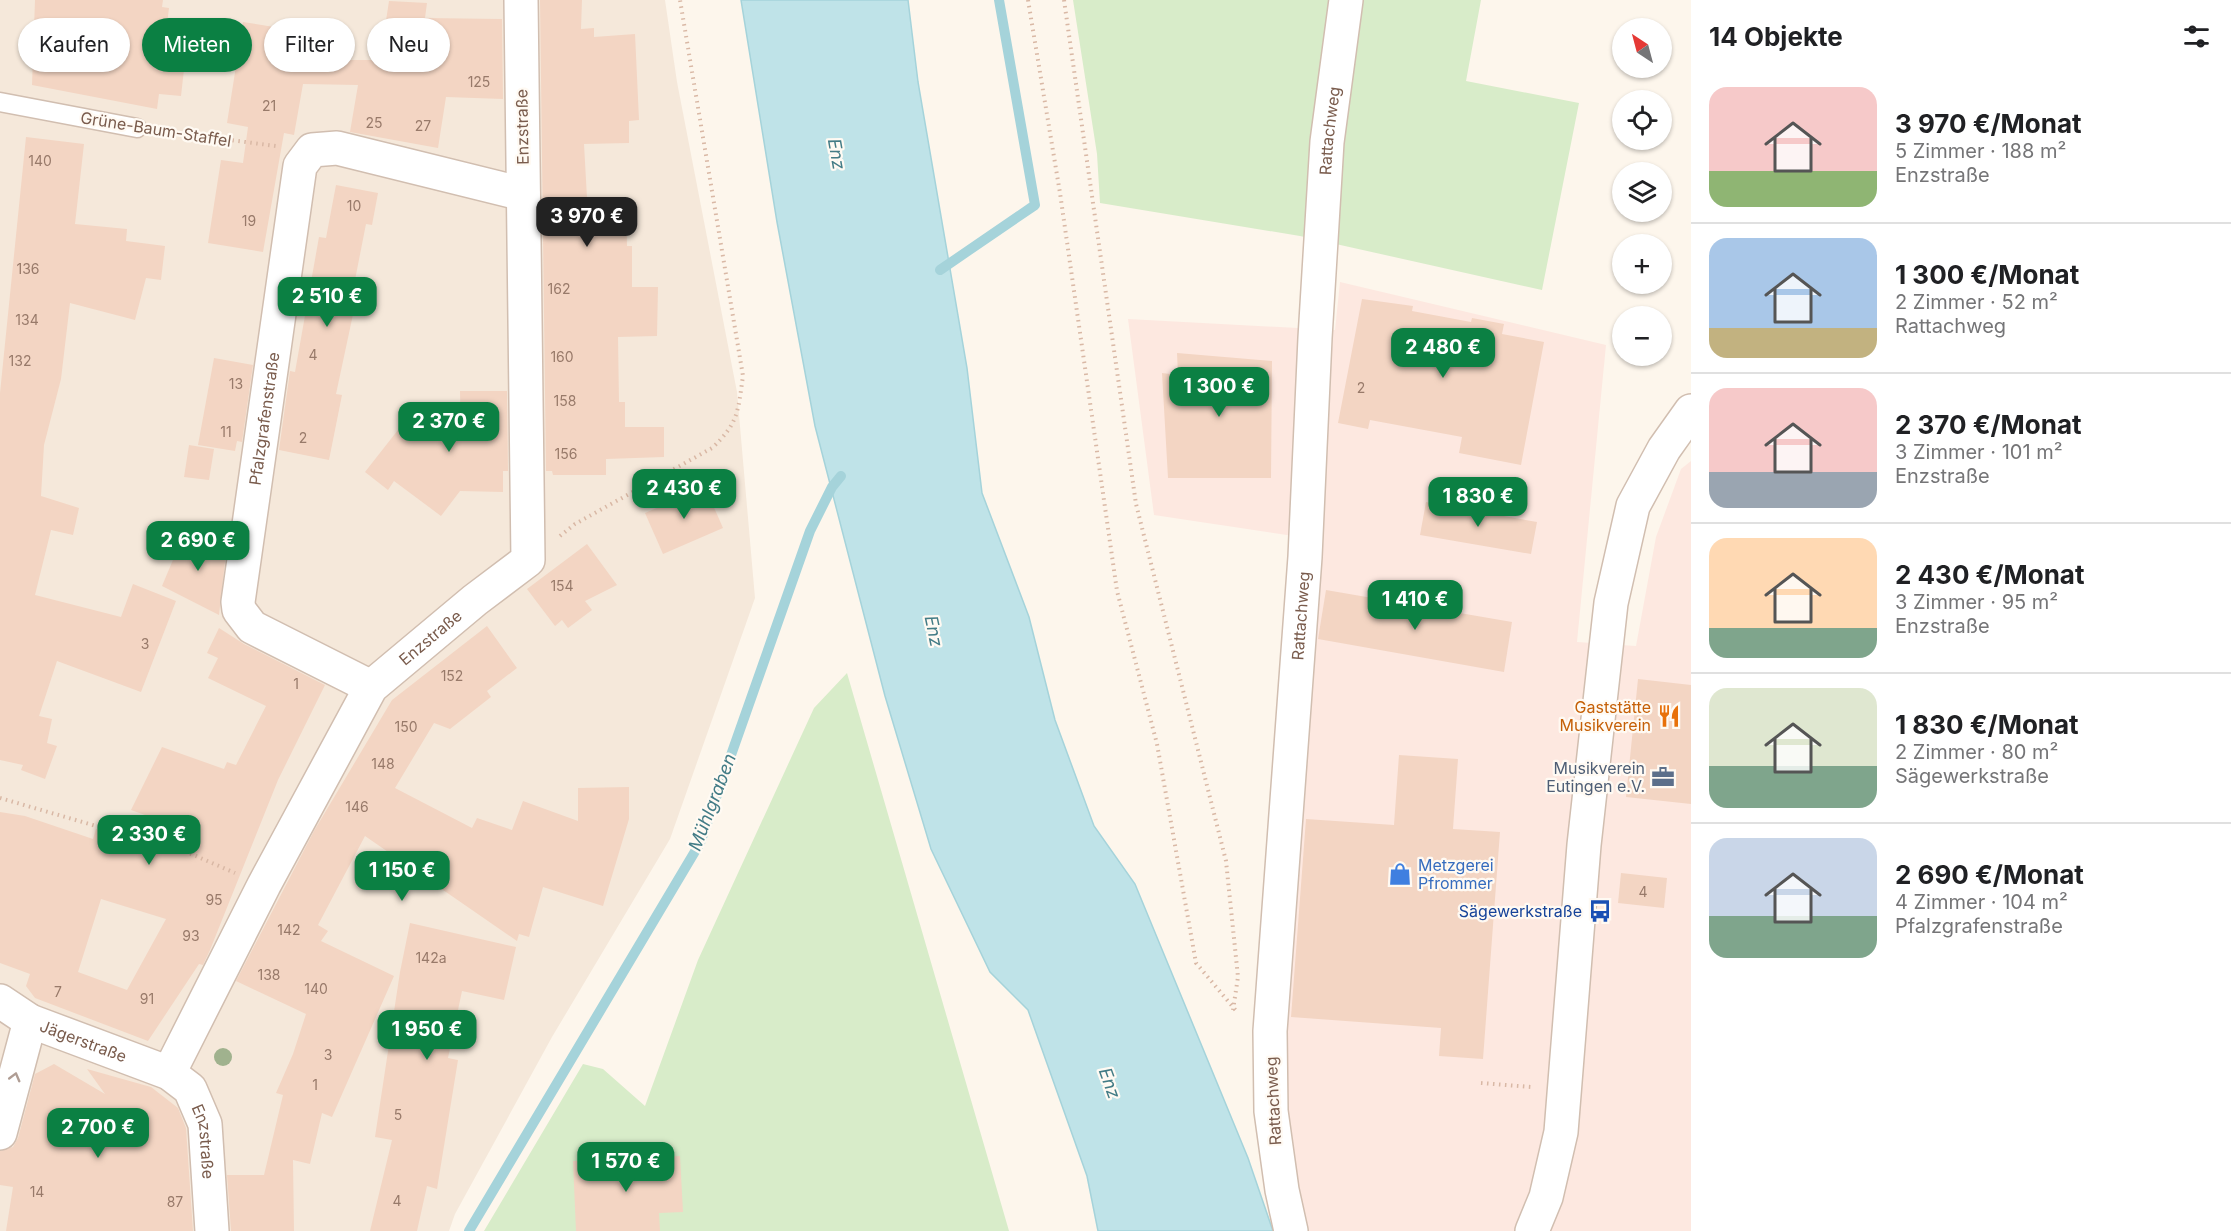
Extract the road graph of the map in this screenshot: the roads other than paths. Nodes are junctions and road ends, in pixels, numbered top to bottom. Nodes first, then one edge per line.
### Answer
1 (521, 0) edge
2 (1346, 0) edge
3 (0, 102) edge
4 (137, 128) road end
5 (523, 194) junction
6 (1691, 411) edge
7 (371, 687) junction
8 (0, 1001) edge
9 (30, 1021) junction
10 (169, 1073) junction
11 (0, 1134) edge
12 (212, 1231) edge
13 (1291, 1231) edge
14 (1532, 1231) edge

1 - 5 street, Enzstraße
2 - 13 street, Rattachweg
3 - 4 lane, Grüne-Baum-Staffel
5 - 7 street, Enzstraße
5 - 7 street, Pfalzgrafenstraße
6 - 14 street
7 - 10 street, Enzstraße
8 - 9 street, Jägerstraße
9 - 10 street, Jägerstraße
11 -> 9 street
10 - 12 street, Enzstraße

